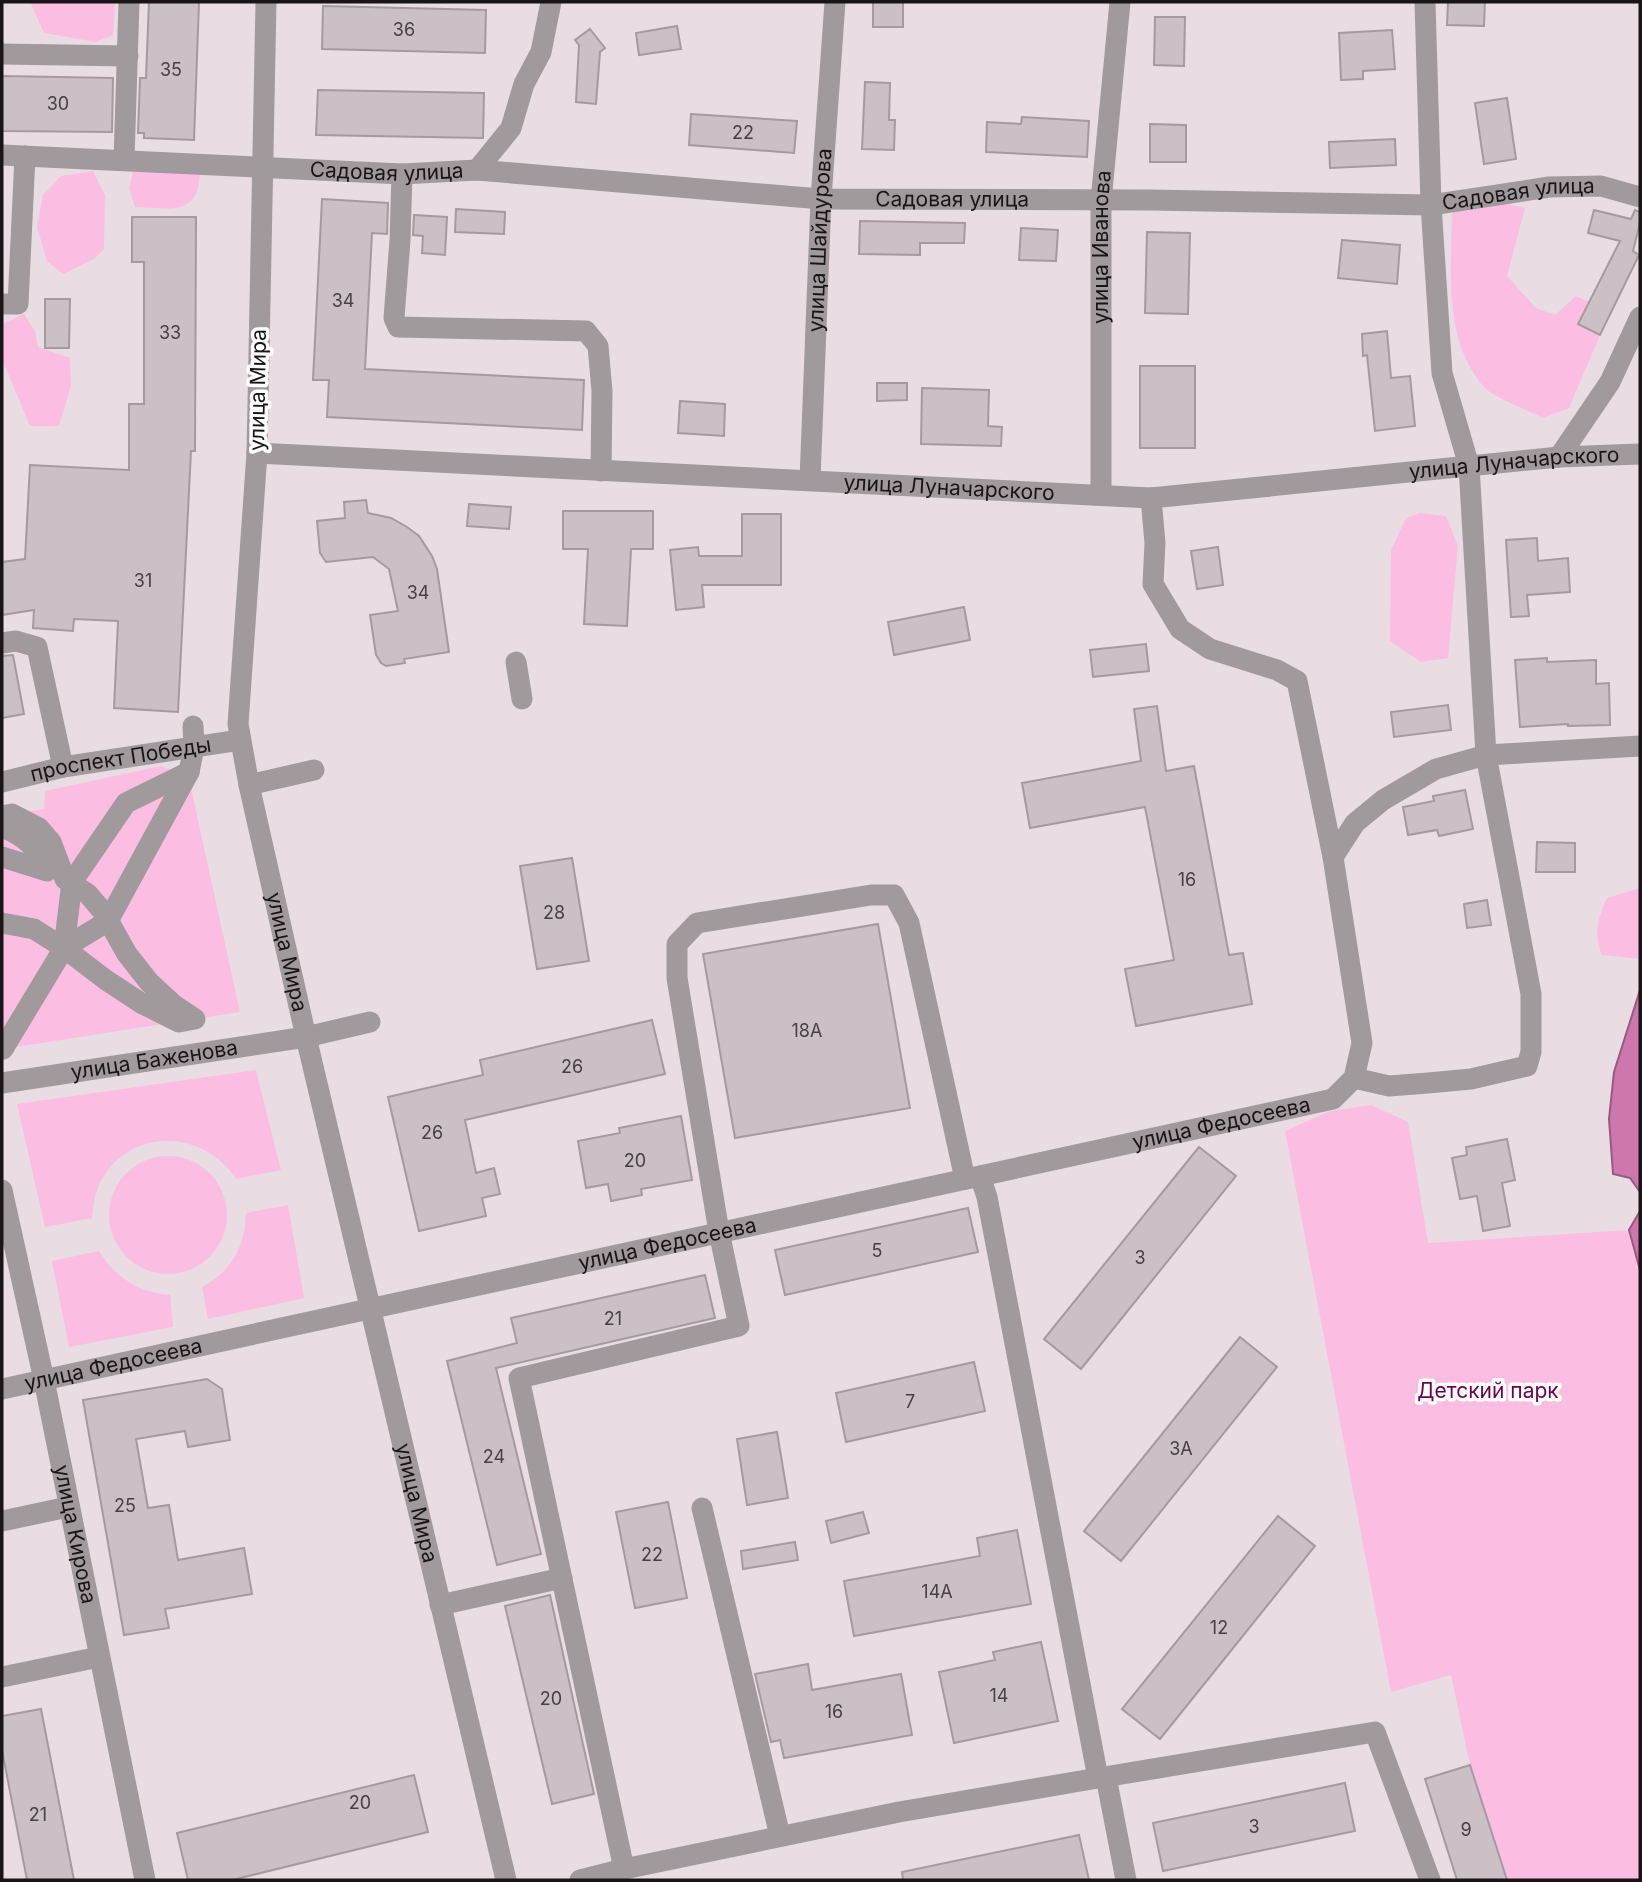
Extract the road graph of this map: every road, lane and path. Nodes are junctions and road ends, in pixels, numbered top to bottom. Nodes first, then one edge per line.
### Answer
1 (130, 2) edge
2 (266, 2) edge
3 (551, 2) edge
4 (835, 2) edge
5 (1120, 2) edge
6 (1425, 2) edge
7 (2, 54) edge
8 (128, 56) junction
9 (2, 155) edge
10 (24, 156) junction
11 (124, 160) junction
12 (263, 168) junction
13 (477, 170) junction
14 (402, 174) junction
15 (1640, 197) edge
16 (821, 199) junction
17 (1101, 201) junction
18 (1431, 205) junction
19 (2, 304) edge
20 (1640, 317) edge
21 (257, 453) junction
22 (1640, 454) edge
23 (1559, 457) junction
24 (1469, 466) junction
25 (601, 471) junction
26 (810, 480) junction
27 (1101, 494) junction
28 (1151, 498) junction
29 (2, 643) edge
30 (516, 663) dead end
31 (522, 699) dead end
32 (194, 737) junction
33 (240, 740) junction
34 (1640, 746) edge
35 (1486, 755) junction
36 (63, 767) junction
37 (314, 770) dead end
38 (189, 772) junction
39 (2, 782) edge
40 (249, 785) junction
41 (2, 816) edge
42 (2, 827) edge
43 (2, 857) edge
44 (1333, 857) junction
45 (72, 882) junction
46 (108, 921) junction
47 (2, 923) edge
48 (64, 947) junction
49 (370, 1022) dead end
50 (306, 1037) junction
51 (3, 1049) edge
52 (1354, 1078) junction
53 (2, 1083) edge
54 (972, 1177) junction
55 (2, 1190) edge
56 (719, 1232) junction
57 (369, 1308) junction
58 (44, 1380) junction
59 (2, 1389) edge
60 (68, 1507) junction
61 (702, 1508) dead end
62 (2, 1521) edge
63 (562, 1578) junction
64 (440, 1605) junction
65 (99, 1657) junction
66 (2, 1677) edge
67 (1102, 1778) junction
68 (780, 1836) junction
69 (624, 1869) junction
70 (145, 1880) edge
71 (506, 1880) edge
72 (580, 1880) edge
73 (1126, 1880) edge
74 (1430, 1880) edge

1 - 8 street
2 - 12 street, улица Мира
3 - 13 street
4 - 16 street, улица Шайдурова
5 - 17 street, улица Иванова
6 - 18 street
7 - 8 street
8 - 11 street
9 - 10 street, Садовая улица
10 - 11 street, Садовая улица
10 - 19 street
11 - 12 street, Садовая улица
12 - 14 street, Садовая улица
12 - 21 street, улица Мира
13 - 14 street, Садовая улица
13 - 16 street, Садовая улица
14 - 25 street
15 - 18 street, Садовая улица
16 - 17 street, Садовая улица
16 - 26 street, улица Шайдурова
17 - 18 street, Садовая улица
17 - 27 street, улица Иванова
18 - 24 street
20 - 23 street
21 - 25 street, улица Луначарского
21 - 33 street, улица Мира
22 - 23 street, улица Луначарского
23 - 24 street, улица Луначарского
24 - 28 street, улица Луначарского
24 - 35 street
25 - 26 street, улица Луначарского
26 - 27 street, улица Луначарского
27 - 28 street, улица Луначарского
28 - 44 street
29 - 36 street
30 - 31 street
32 - 33 street, проспект Победы
32 - 36 street, проспект Победы
32 - 38 street
33 - 40 street, улица Мира
34 - 35 street
35 - 44 street
35 - 52 street
36 - 39 street, проспект Победы
37 - 40 street
38 - 45 street
38 - 46 street
40 - 50 street, улица Мира
41 - 45 street
42 - 43 street
44 - 52 street
45 - 46 street
45 - 48 street
46 - 48 street
46 - 48 street
47 - 48 street
48 - 51 street
49 - 50 street, улица Баженова
50 - 53 street, улица Баженова
50 - 57 street, улица Мира
52 - 54 street, улица Федосеева
54 - 56 street, улица Федосеева
54 - 56 street
54 - 67 street
55 - 58 street, улица Кирова
56 - 57 street, улица Федосеева
56 - 63 street
57 - 58 street, улица Федосеева
57 - 64 street, улица Мира
58 - 59 street, улица Федосеева
58 - 60 street, улица Кирова
60 - 62 street
60 - 65 street, улица Кирова
61 - 68 street
63 - 64 street
63 - 69 street
64 - 71 street, улица Мира
65 - 66 street
65 - 70 street, улица Кирова
67 - 68 street
67 - 73 street
67 - 74 street
68 - 69 street
69 - 72 street

